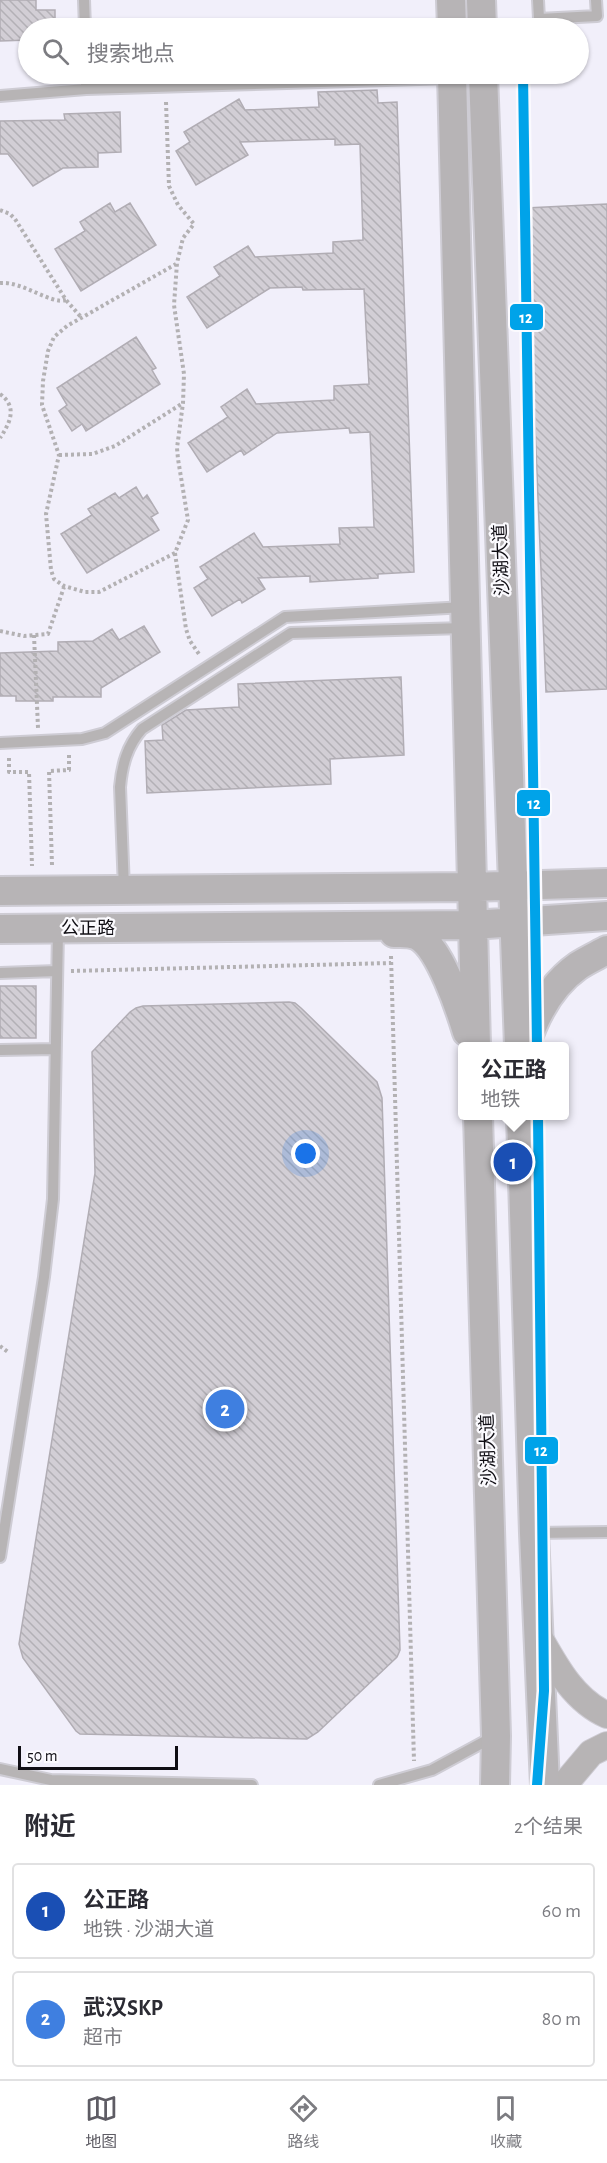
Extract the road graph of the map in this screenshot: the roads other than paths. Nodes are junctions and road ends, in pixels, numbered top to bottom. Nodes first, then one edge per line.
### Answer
1 (84, 0) edge
2 (481, 0) edge
3 (538, 0) edge
4 (596, 0) edge
5 (85, 18) edge
6 (482, 18) edge
7 (539, 18) edge
8 (558, 18) edge
9 (86, 84) edge
10 (244, 84) edge
11 (452, 84) edge
12 (483, 84) edge
13 (86, 89) junction
14 (0, 96) edge
15 (467, 617) junction
16 (0, 743) edge
17 (607, 883) edge
18 (512, 886) junction
19 (471, 887) junction
20 (124, 890) junction
21 (0, 891) edge
22 (607, 916) edge
23 (514, 922) junction
24 (472, 925) junction
25 (315, 926) junction
26 (58, 928) junction
27 (0, 929) edge
28 (607, 950) edge
29 (57, 971) junction
30 (0, 973) edge
31 (469, 1042) edge
32 (476, 1042) edge
33 (519, 1042) edge
34 (527, 1042) edge
35 (55, 1049) junction
36 (0, 1050) edge
37 (478, 1120) edge
38 (521, 1120) edge
39 (607, 1532) edge
40 (534, 1533) junction
41 (0, 1557) edge
42 (538, 1635) junction
43 (607, 1715) edge
44 (496, 1736) junction
45 (607, 1745) edge
46 (0, 1769) edge
47 (252, 1785) edge
48 (379, 1785) edge
49 (495, 1785) edge
50 (545, 1785) edge
51 (564, 1785) edge

1 - 5 lane
2 - 6 main road
3 - 7 lane
4 - 8 lane
9 - 13 lane
10 - 13 lane
11 - 15 main road, 沙湖大道
12 - 18 main road, 沙湖大道
13 - 14 lane
15 - 16 lane
15 - 19 main road, 沙湖大道
15 - 20 lane
17 - 18 main road, 公正路
18 - 19 main road, 公正路
18 - 23 main road, 沙湖大道
19 - 20 main road, 公正路
19 - 24 main road, 沙湖大道
20 - 21 main road, 公正路
22 - 23 main road, 公正路
23 - 24 main road, 公正路
23 - 33 main road, 沙湖大道
24 - 25 main road, 公正路
24 - 32 main road, 沙湖大道
25 - 26 main road, 公正路
25 - 31 main road
26 - 27 main road, 公正路
26 - 29 lane
28 - 34 main road
29 - 30 lane
29 - 35 lane
35 - 36 lane
35 - 41 lane
37 - 44 main road, 沙湖大道
38 - 40 main road
39 - 40 lane
40 - 42 main road
42 - 43 street
42 - 50 main road
44 - 48 lane
44 - 49 main road, 沙湖大道
45 - 51 street
46 - 47 lane

